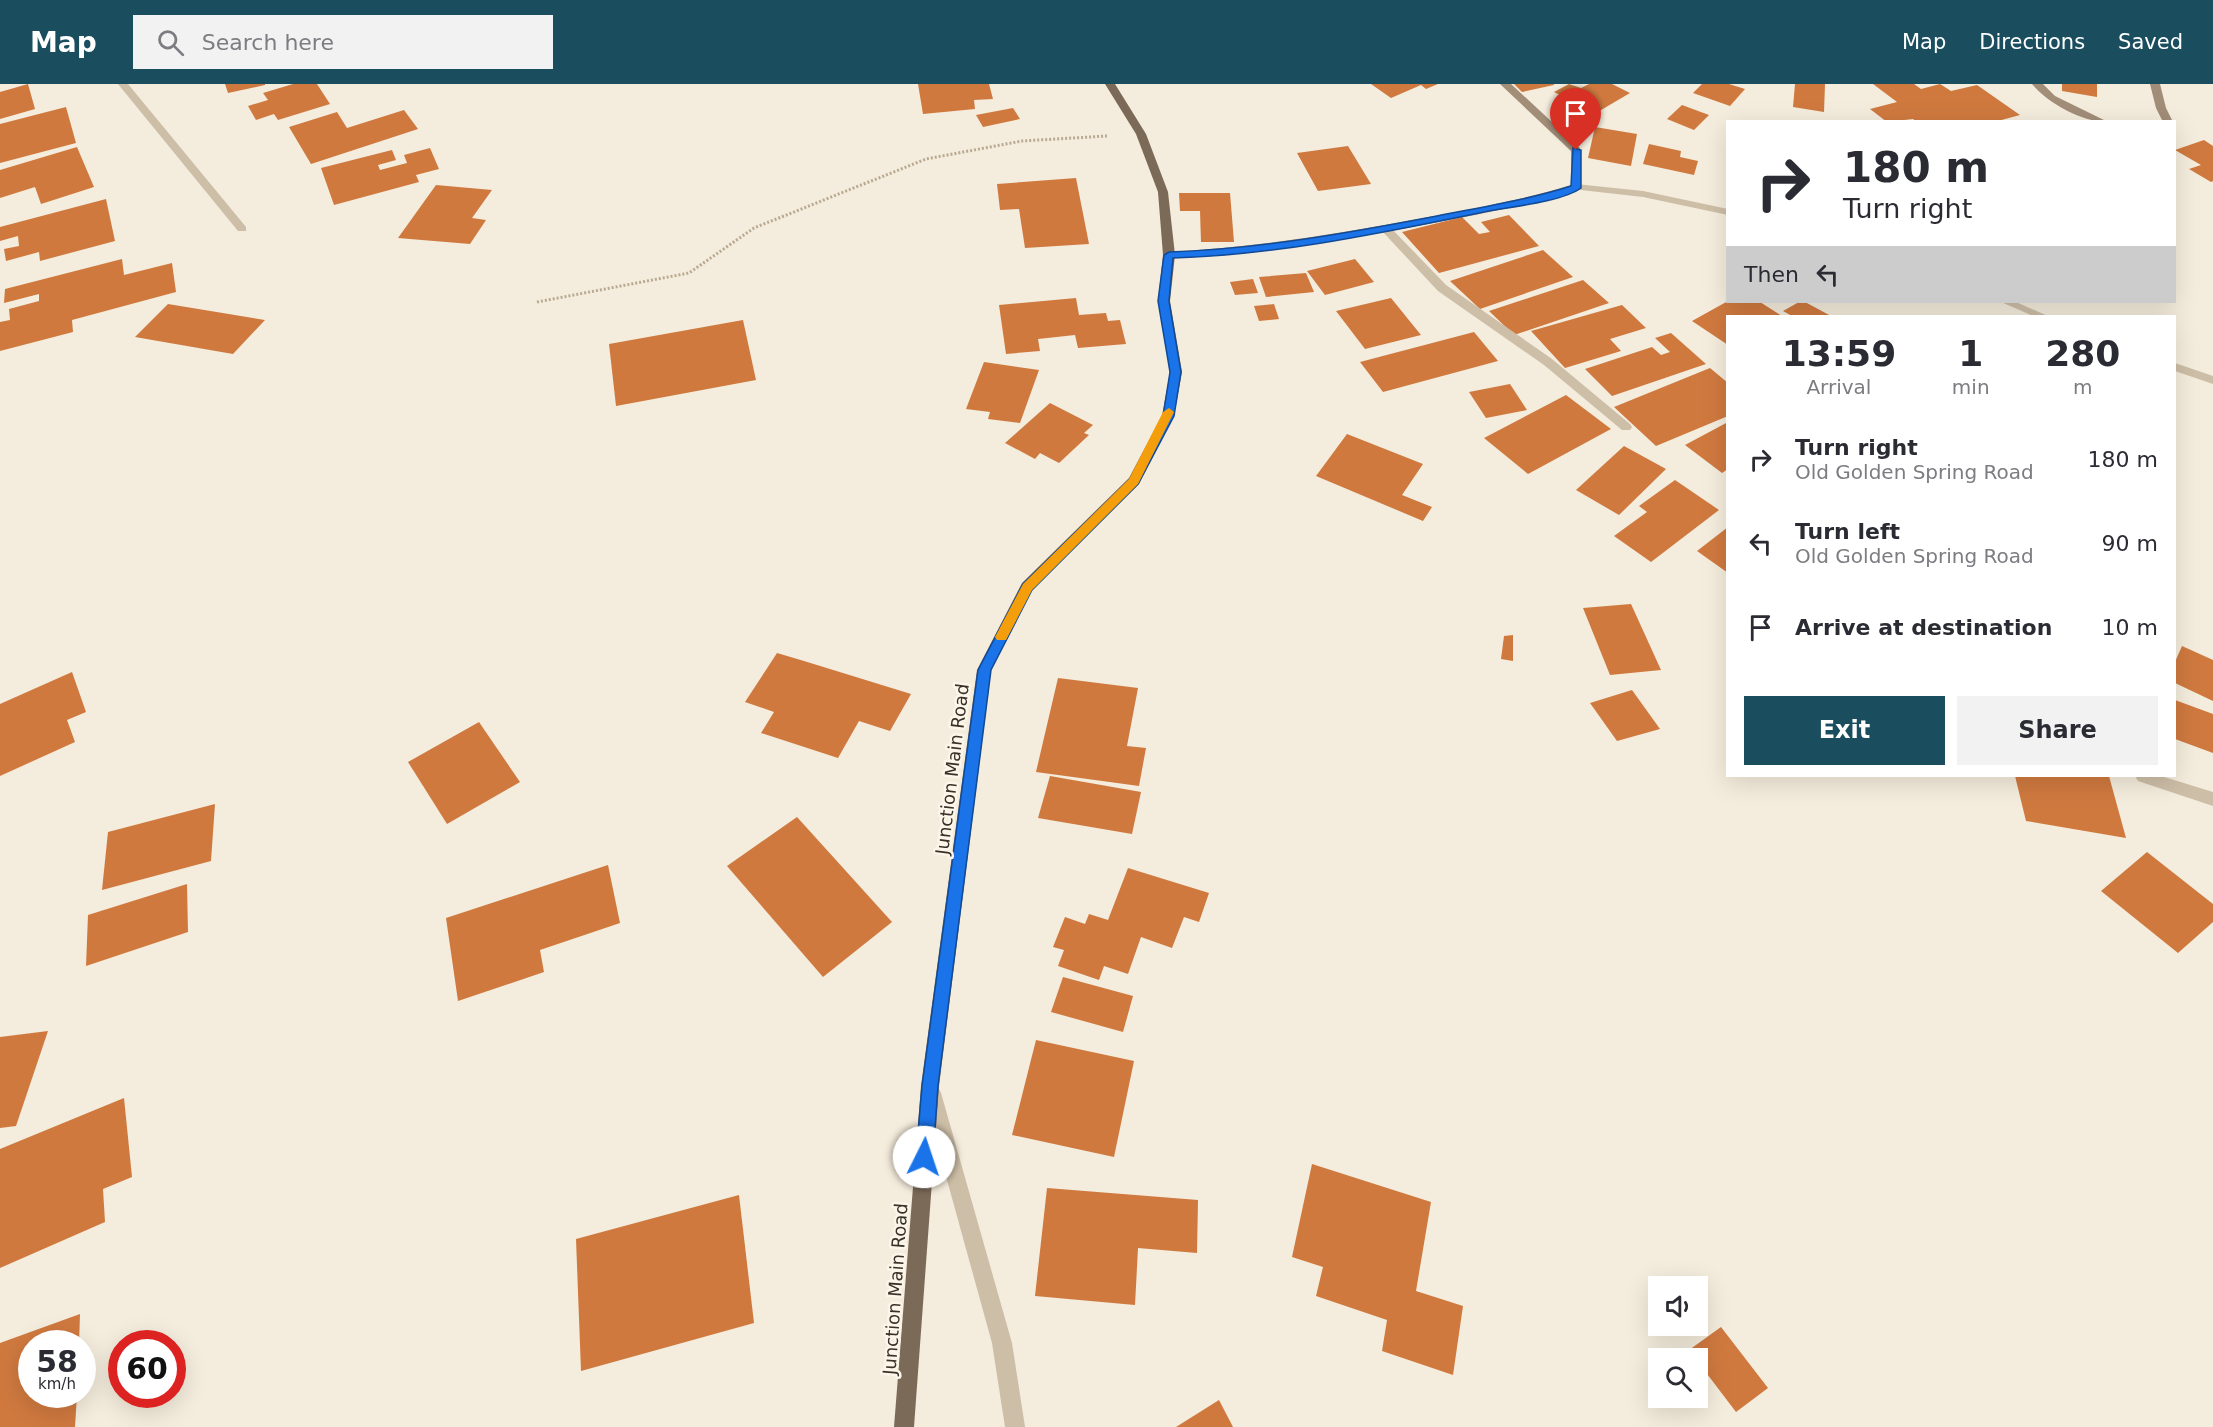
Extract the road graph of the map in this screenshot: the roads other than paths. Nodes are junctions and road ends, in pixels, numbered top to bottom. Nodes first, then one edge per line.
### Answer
1 (123, 84) edge
2 (1110, 84) edge
3 (1505, 84) edge
4 (2037, 84) edge
5 (2155, 84) edge
6 (2099, 120) edge
7 (2167, 120) edge
8 (1576, 188) junction
9 (1726, 212) edge
10 (242, 229) dead end
11 (1386, 229) junction
12 (1169, 255) junction
13 (2008, 303) edge
14 (2023, 313) edge
15 (2176, 368) edge
16 (2213, 380) edge
17 (1626, 427) dead end
18 (2146, 777) edge
19 (2213, 799) edge
20 (930, 1086) junction
21 (904, 1427) edge
22 (1015, 1427) edge

1 - 10 street
2 - 12 main road, Junction Main Road
3 - 8 main road
4 - 6 main road
5 - 7 main road
8 - 9 street
8 - 11 main road
11 - 12 main road
11 - 17 street
12 - 20 main road, Junction Main Road
13 - 14 street
15 - 16 street
18 - 19 street
20 - 21 main road, Junction Main Road
20 - 22 street

